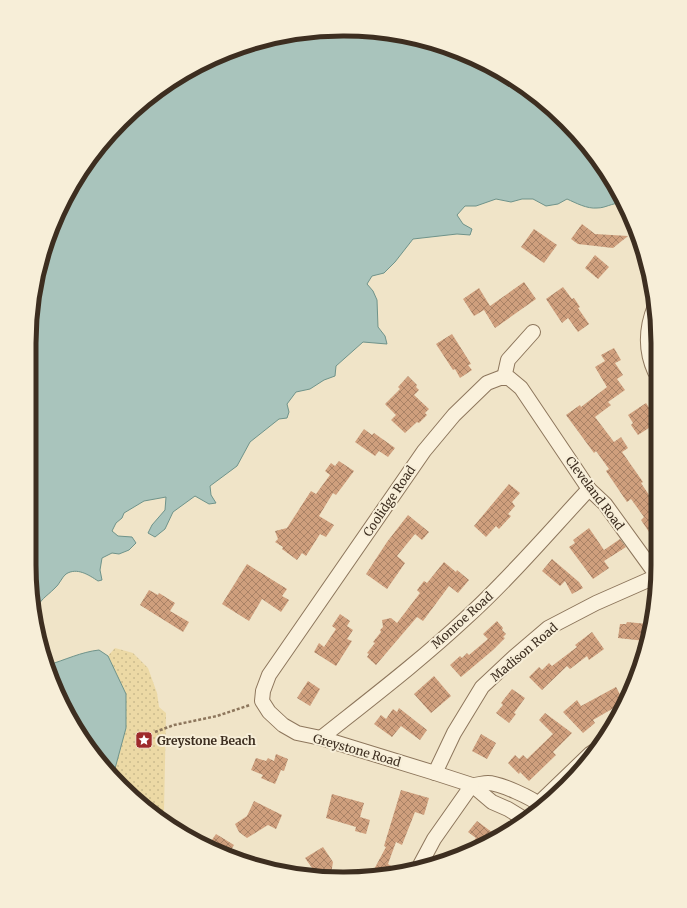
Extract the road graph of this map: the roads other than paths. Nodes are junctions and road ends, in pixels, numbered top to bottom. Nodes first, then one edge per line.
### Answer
1 (650, 321) edge
2 (533, 332) dead end
3 (651, 360) edge
4 (504, 378) junction
5 (589, 489) junction
6 (651, 567) edge
7 (650, 579) edge
8 (262, 696) joint
9 (321, 738) junction
10 (435, 773) junction
11 (568, 774) edge
12 (472, 785) junction
13 (558, 785) edge
14 (537, 803) edge
15 (520, 816) edge
16 (422, 862) edge

1 - 3 street
2 - 4 street
4 - 5 street, Cleveland Road
4 - 8 street, Coolidge Road
5 - 6 street, Cleveland Road
5 - 9 street, Monroe Road
7 - 10 street, Madison Road
8 - 9 street, Greystone Road
9 - 10 street, Greystone Road
10 - 12 street, Greystone Road
11 - 13 street
12 - 14 street, Greystone Road
12 - 15 street, Greystone Road
12 - 16 street

